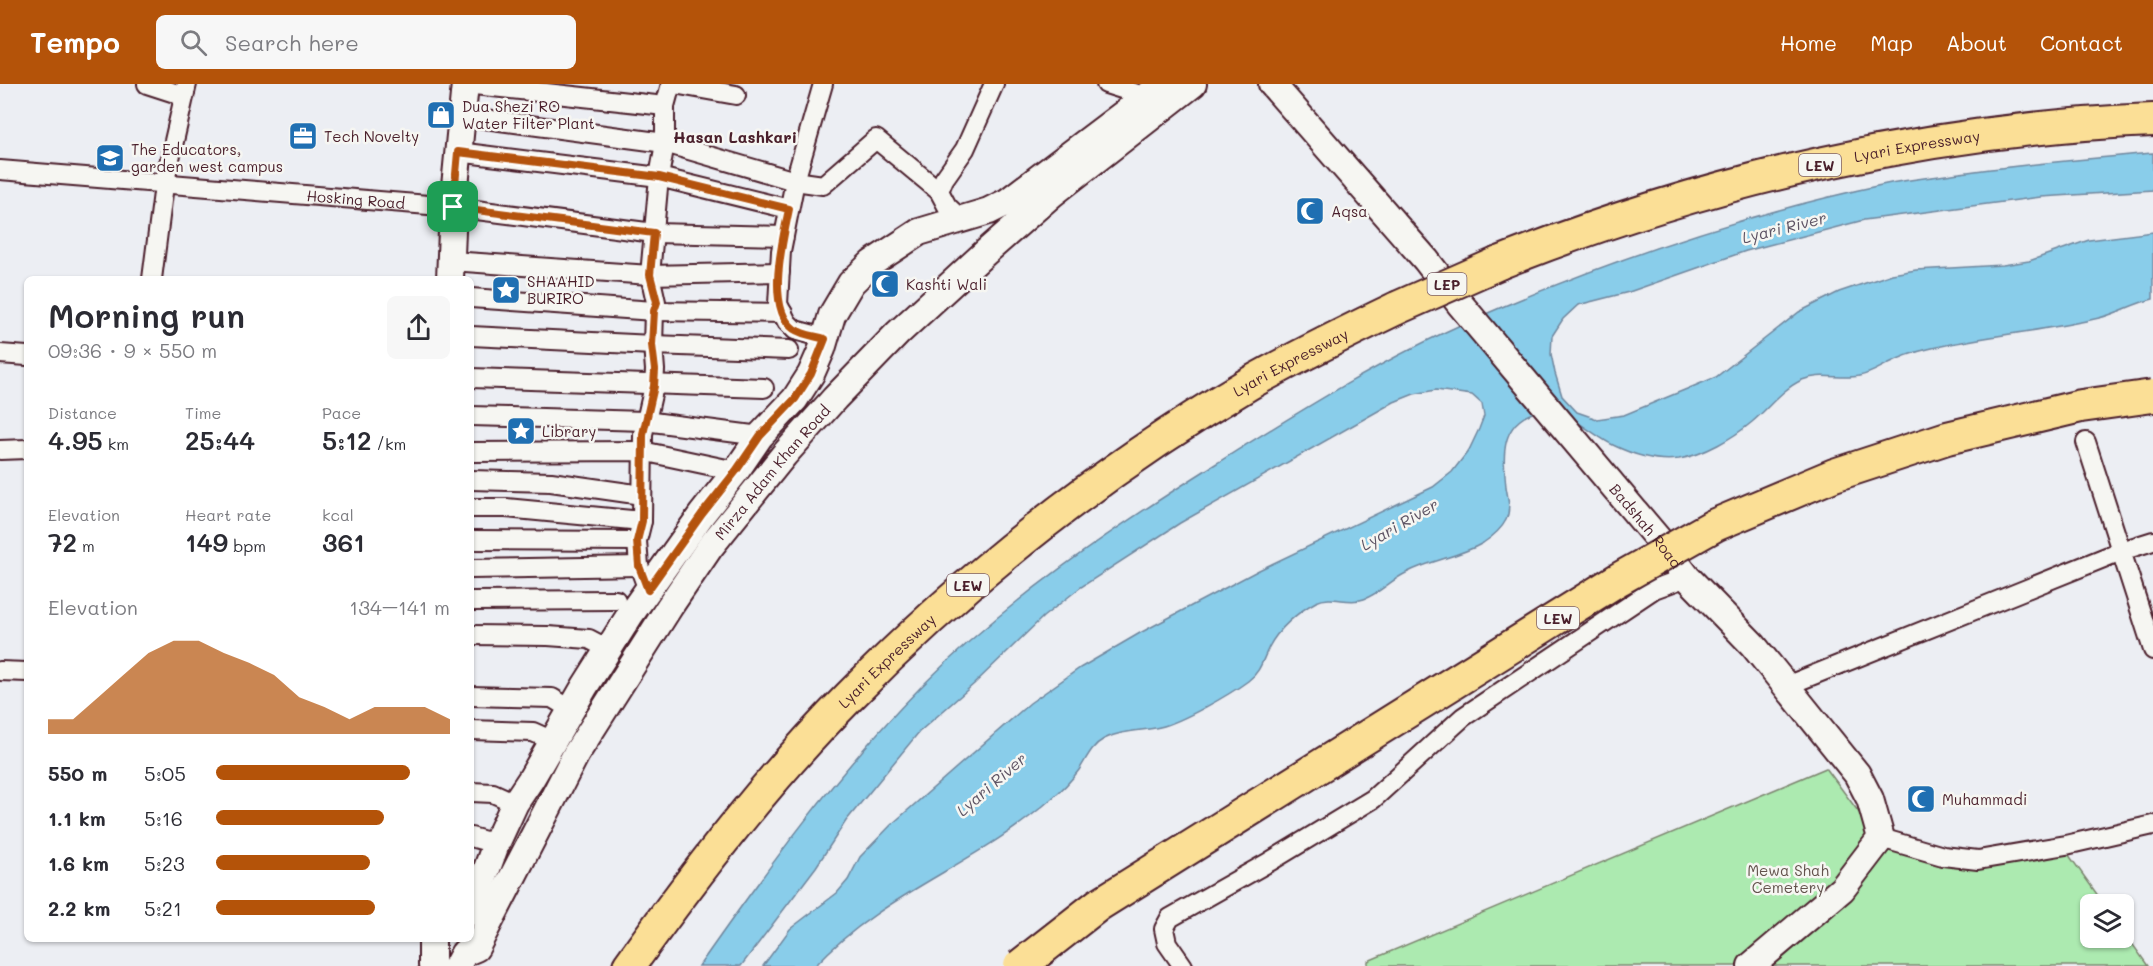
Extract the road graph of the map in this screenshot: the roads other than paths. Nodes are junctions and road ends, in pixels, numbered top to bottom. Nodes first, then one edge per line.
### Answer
1 (147, 84) edge
2 (465, 84) edge
3 (673, 84) edge
4 (823, 84) edge
5 (994, 84) edge
6 (1106, 84) edge
7 (1193, 84) edge
8 (1272, 84) edge
9 (186, 90) edge
10 (1155, 91) edge
11 (736, 95) dead end
12 (665, 106) junction
13 (462, 116) junction
14 (2153, 120) edge
15 (665, 143) junction
16 (458, 152) junction
17 (0, 170) edge
18 (659, 177) junction
19 (795, 181) junction
20 (164, 184) junction
21 (939, 190) junction
22 (453, 207) junction
23 (789, 209) junction
24 (961, 219) junction
25 (654, 233) junction
26 (784, 236) junction
27 (1499, 262) joint
28 (450, 270) edge
29 (780, 272) junction
30 (650, 275) junction
31 (152, 276) edge
32 (474, 298) edge
33 (1396, 308) joint
34 (654, 311) junction
35 (783, 313) junction
36 (474, 336) edge
37 (825, 339) junction
38 (652, 345) junction
39 (789, 350) dead end
40 (0, 354) edge
41 (24, 356) edge
42 (474, 378) edge
43 (654, 386) junction
44 (764, 388) dead end
45 (2153, 396) edge
46 (474, 416) edge
47 (645, 421) junction
48 (760, 436) junction
49 (2086, 442) dead end
50 (24, 449) edge
51 (0, 450) edge
52 (642, 451) junction
53 (474, 452) edge
54 (736, 471) junction
55 (474, 480) edge
56 (642, 495) junction
57 (474, 508) edge
58 (642, 521) junction
59 (474, 540) edge
60 (637, 541) junction
61 (2153, 541) edge
62 (2121, 551) junction
63 (639, 566) junction
64 (474, 569) edge
65 (1687, 577) junction
66 (648, 590) junction
67 (616, 600) dead end
68 (474, 601) edge
69 (474, 635) edge
70 (608, 650) junction
71 (2153, 650) edge
72 (0, 671) edge
73 (24, 672) edge
74 (1786, 686) junction
75 (474, 696) edge
76 (572, 710) junction
77 (474, 730) edge
78 (553, 741) junction
79 (474, 792) edge
80 (515, 803) junction
81 (2153, 825) edge
82 (474, 838) edge
83 (1881, 838) junction
84 (496, 844) junction
85 (474, 904) edge
86 (432, 942) edge
87 (461, 953) edge
88 (432, 966) edge
89 (629, 966) edge
90 (1020, 966) edge
91 (1183, 966) edge
92 (1751, 966) edge

1 - 9 street
2 - 12 street
2 - 13 main road
3 - 11 street
3 - 12 street
4 - 19 street
5 - 21 street
6 - 10 street
7 - 87 main road, Mirza Adam Khan Road
8 - 65 main road, Badshah Road
9 - 20 street
10 - 24 main road, Mirza Adam Khan Road
12 - 15 street
13 - 15 street
13 - 16 main road
14 - 27 highway, Lyari Expressway / LEW
15 - 18 street
15 - 19 street
16 - 18 street
16 - 22 main road
17 - 20 street, Hosking Road
18 - 23 street
18 - 25 street
19 - 21 street
19 - 23 street
20 - 22 street, Hosking Road
20 - 31 street
21 - 24 street
22 - 25 street, Hosking Road
22 - 28 main road
23 - 26 street
24 - 37 main road, Mirza Adam Khan Road
25 - 26 street, Hosking Road
25 - 30 street
26 - 29 street
27 - 33 highway, Lyari Expressway / LEP, bridge
28 - 30 street
29 - 30 street
29 - 35 street
30 - 34 street
32 - 34 street
33 - 89 highway, Lyari Expressway / LEW
34 - 35 street
34 - 38 street
35 - 37 street
36 - 38 street
37 - 48 main road, Mirza Adam Khan Road
38 - 39 street
38 - 43 street
40 - 41 street
42 - 43 street
43 - 44 street
43 - 47 street
45 - 90 highway, LEW, bridge
46 - 47 street
47 - 48 street
47 - 52 street
48 - 54 main road, Mirza Adam Khan Road
49 - 62 street
50 - 51 street
52 - 53 street
52 - 54 street
52 - 56 street
54 - 66 main road, Mirza Adam Khan Road
55 - 56 street
56 - 58 street
57 - 58 street
58 - 60 street
59 - 60 street
60 - 63 street
61 - 62 street
62 - 71 street
62 - 74 street
63 - 64 street
63 - 66 street
65 - 74 main road, Badshah Road
65 - 91 street
66 - 70 main road, Mirza Adam Khan Road
67 - 68 street
69 - 70 street
70 - 76 main road, Mirza Adam Khan Road
72 - 73 street
74 - 83 main road, Badshah Road
75 - 76 street
76 - 78 main road, Mirza Adam Khan Road
77 - 78 street
78 - 80 main road, Mirza Adam Khan Road
79 - 80 street
80 - 84 main road, Mirza Adam Khan Road
81 - 83 street
82 - 84 street
83 - 92 main road
84 - 85 main road, Mirza Adam Khan Road
86 - 88 main road

